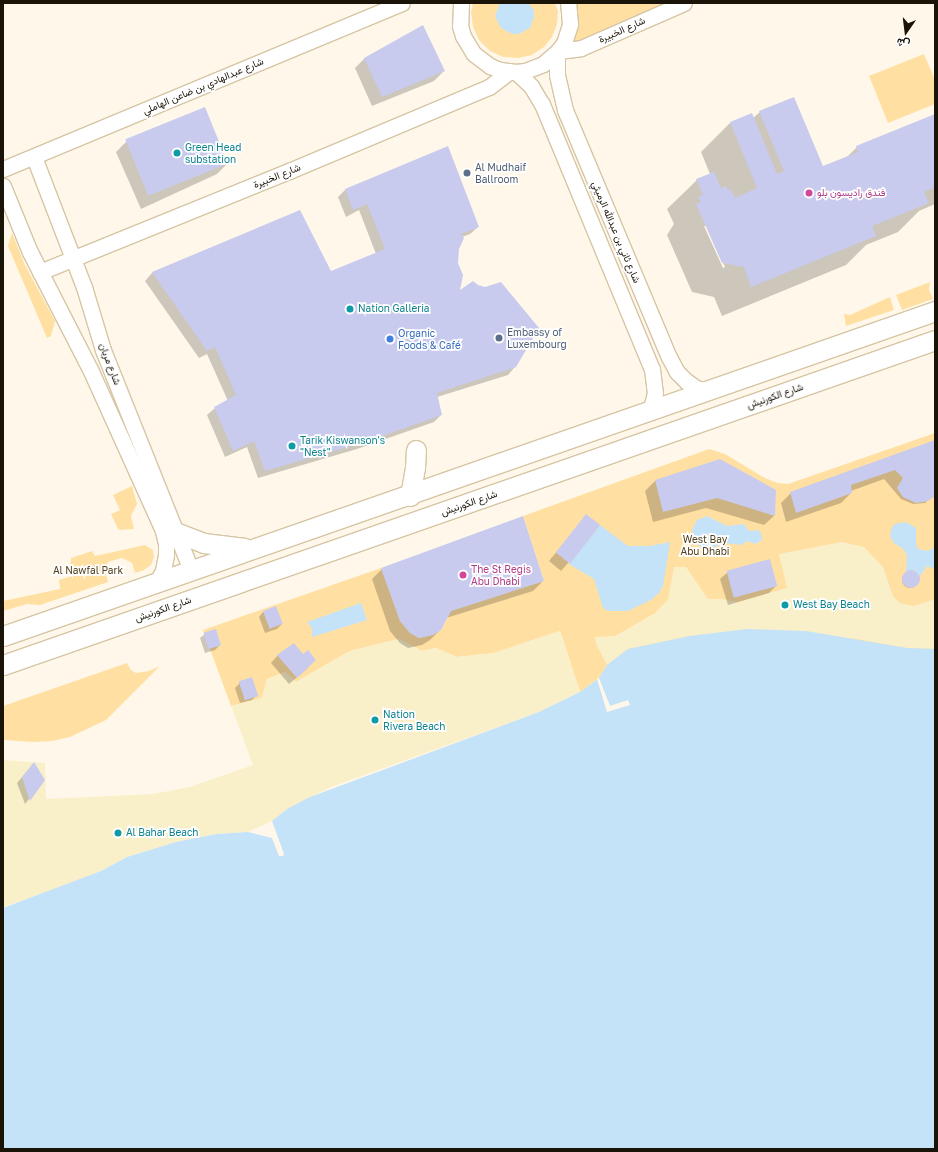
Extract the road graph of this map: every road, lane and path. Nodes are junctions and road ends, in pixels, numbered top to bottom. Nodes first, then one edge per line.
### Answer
1 (402, 3) edge
2 (461, 3) edge
3 (568, 3) edge
4 (684, 3) edge
5 (558, 51) junction
6 (513, 72) junction
7 (34, 157) junction
8 (3, 169) edge
9 (3, 186) edge
10 (8, 209) edge
11 (74, 259) junction
12 (40, 272) junction
13 (935, 312) edge
14 (935, 340) edge
15 (709, 391) junction
16 (650, 412) junction
17 (416, 450) dead end
18 (410, 496) junction
19 (178, 533) junction
20 (252, 548) junction
21 (191, 570) junction
22 (156, 583) junction
23 (3, 636) edge
24 (24, 658) junction
25 (3, 665) edge

1 - 7 street, شارع عبدالهادي بن ضاعن الهاملي
2 - 6 street
3 - 5 street
4 - 5 street, شارع الخبيرة
5 - 6 street
5 - 15 street, شارع ثاني بن عبدالله الرميثي
6 - 11 street, شارع الخبيرة
6 - 16 street, شارع ثاني بن عبدالله الرميثي
7 - 8 street, شارع عبدالهادي بن ضاعن الهاملي
7 - 11 street, شارع مربان
9 - 10 street, شارع مربان
10 - 12 street, شارع مربان
11 - 12 street, شارع الخبيرة
11 - 19 street, شارع مربان
12 - 22 street, شارع مربان
13 - 15 main road
14 - 24 main road, شارع الكورنيش
15 - 16 main road
16 - 18 main road
17 - 18 main road
18 - 20 main road
19 - 20 main road
19 - 21 street, شارع مربان
20 - 21 main road
21 - 22 main road
21 - 24 main road
22 - 23 main road
24 - 25 main road, شارع الكورنيش

